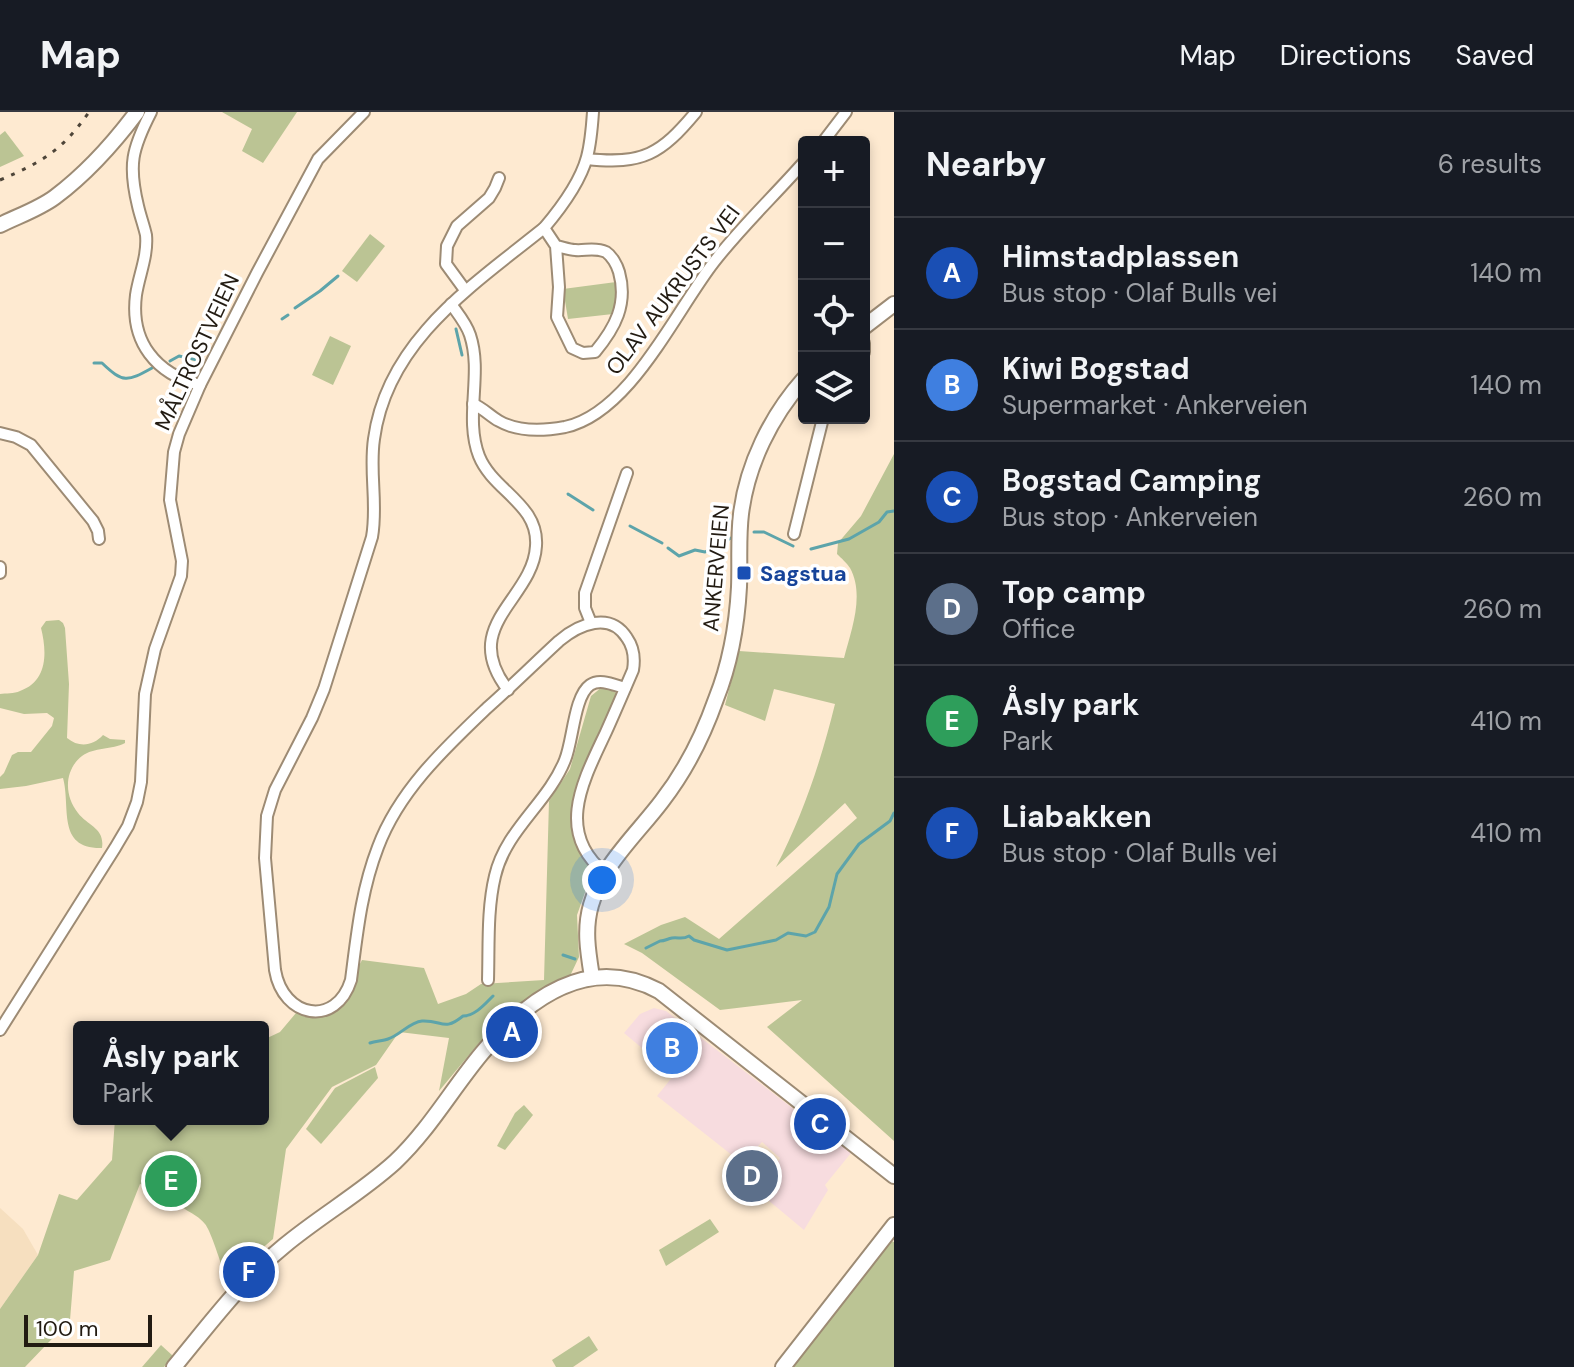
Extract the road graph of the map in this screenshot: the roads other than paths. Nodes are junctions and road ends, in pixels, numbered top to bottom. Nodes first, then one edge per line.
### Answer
1 (137, 112) edge
2 (151, 112) edge
3 (364, 112) edge
4 (593, 112) edge
5 (696, 112) edge
6 (846, 112) edge
7 (828, 136) edge
8 (587, 159) junction
9 (798, 169) edge
10 (499, 178) dead end
11 (0, 225) edge
12 (544, 228) junction
13 (556, 246) junction
14 (465, 290) junction
15 (451, 304) junction
16 (894, 304) edge
17 (870, 322) edge
18 (200, 385) junction
19 (798, 386) edge
20 (473, 404) junction
21 (822, 424) edge
22 (0, 433) edge
23 (627, 473) dead end
24 (794, 534) dead end
25 (99, 539) dead end
26 (0, 567) edge
27 (0, 573) edge
28 (591, 623) junction
29 (625, 688) junction
30 (508, 690) junction
31 (605, 873) junction
32 (592, 977) junction
33 (488, 980) dead end
34 (0, 1030) edge
35 (894, 1176) edge
36 (894, 1225) edge
37 (174, 1367) edge
38 (783, 1367) edge

1 - 11 main road
2 - 18 street
3 - 18 street, MÅLTROSTVEIEN
4 - 8 street
5 - 8 street
6 - 7 street
8 - 12 street
9 - 20 street, OLAV AUKRUSTS VEI
10 - 14 street
12 - 13 street
12 - 14 street
13 - 13 street
14 - 15 street
15 - 20 street
15 - 30 street
16 - 17 main road
18 - 34 street, MÅLTROSTVEIEN
19 - 31 main road, ANKERVEIEN
20 - 30 street
21 - 24 street
22 - 25 street
23 - 28 street
26 - 27 street
28 - 29 street
28 - 30 street
29 - 31 street
29 - 33 street
31 - 32 main road, ANKERVEIEN
32 - 35 main road
32 - 37 main road
36 - 38 main road

